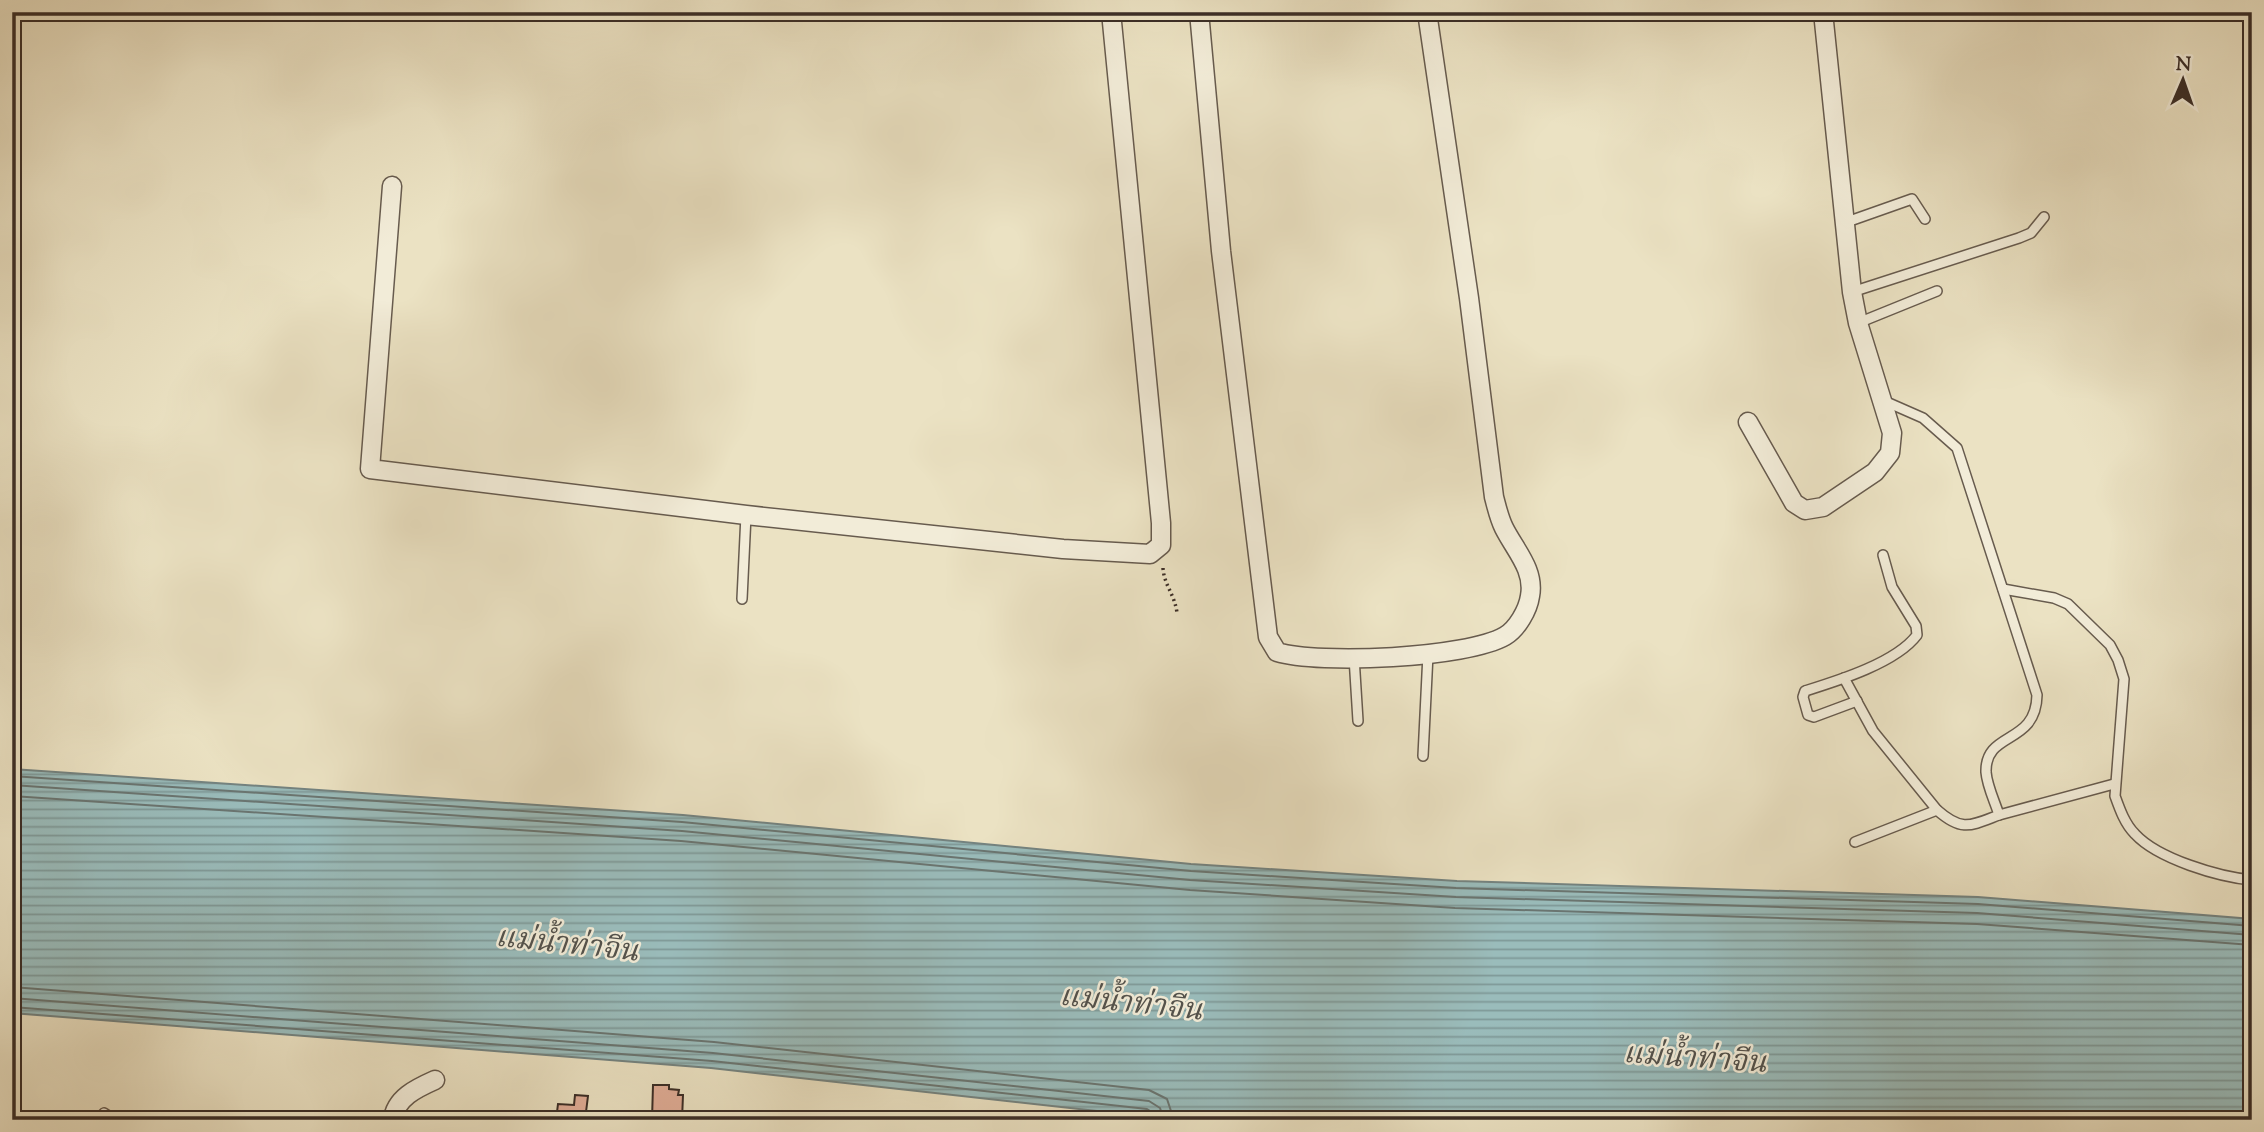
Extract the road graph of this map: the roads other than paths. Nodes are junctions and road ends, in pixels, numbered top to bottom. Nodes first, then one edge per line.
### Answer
1 (1111, 12) edge
2 (1199, 12) edge
3 (1427, 12) edge
4 (1823, 12) edge
5 (392, 186) dead end
6 (2044, 218) dead end
7 (1926, 219) dead end
8 (1844, 223) junction
9 (1937, 291) dead end
10 (1852, 292) junction
11 (1857, 323) junction
12 (1880, 399) junction
13 (1748, 422) dead end
14 (746, 516) junction
15 (1883, 555) dead end
16 (2003, 589) junction
17 (742, 599) dead end
18 (1422, 654) junction
19 (1363, 657) junction
20 (1844, 678) junction
21 (1857, 701) junction
22 (1358, 721) dead end
23 (1423, 756) dead end
24 (2114, 784) junction
25 (1937, 810) junction
26 (1999, 815) junction
27 (1855, 842) dead end
28 (2252, 880) edge
29 (435, 1080) dead end
30 (104, 1113) dead end
31 (115, 1120) edge
32 (393, 1120) edge

1 - 14 street
2 - 19 street
3 - 18 street
4 - 8 street
5 - 14 street
6 - 10 lane
7 - 8 lane
8 - 10 street
9 - 11 lane
10 - 11 street
11 - 12 street
12 - 13 street
12 - 16 lane
14 - 17 lane
15 - 20 lane
16 - 24 lane
16 - 26 lane
18 - 19 street
18 - 23 lane
19 - 22 lane
20 - 21 lane
20 - 21 lane
21 - 25 lane
24 - 26 lane
24 - 28 lane
25 - 26 lane
25 - 27 lane
29 - 32 street
30 - 31 lane

